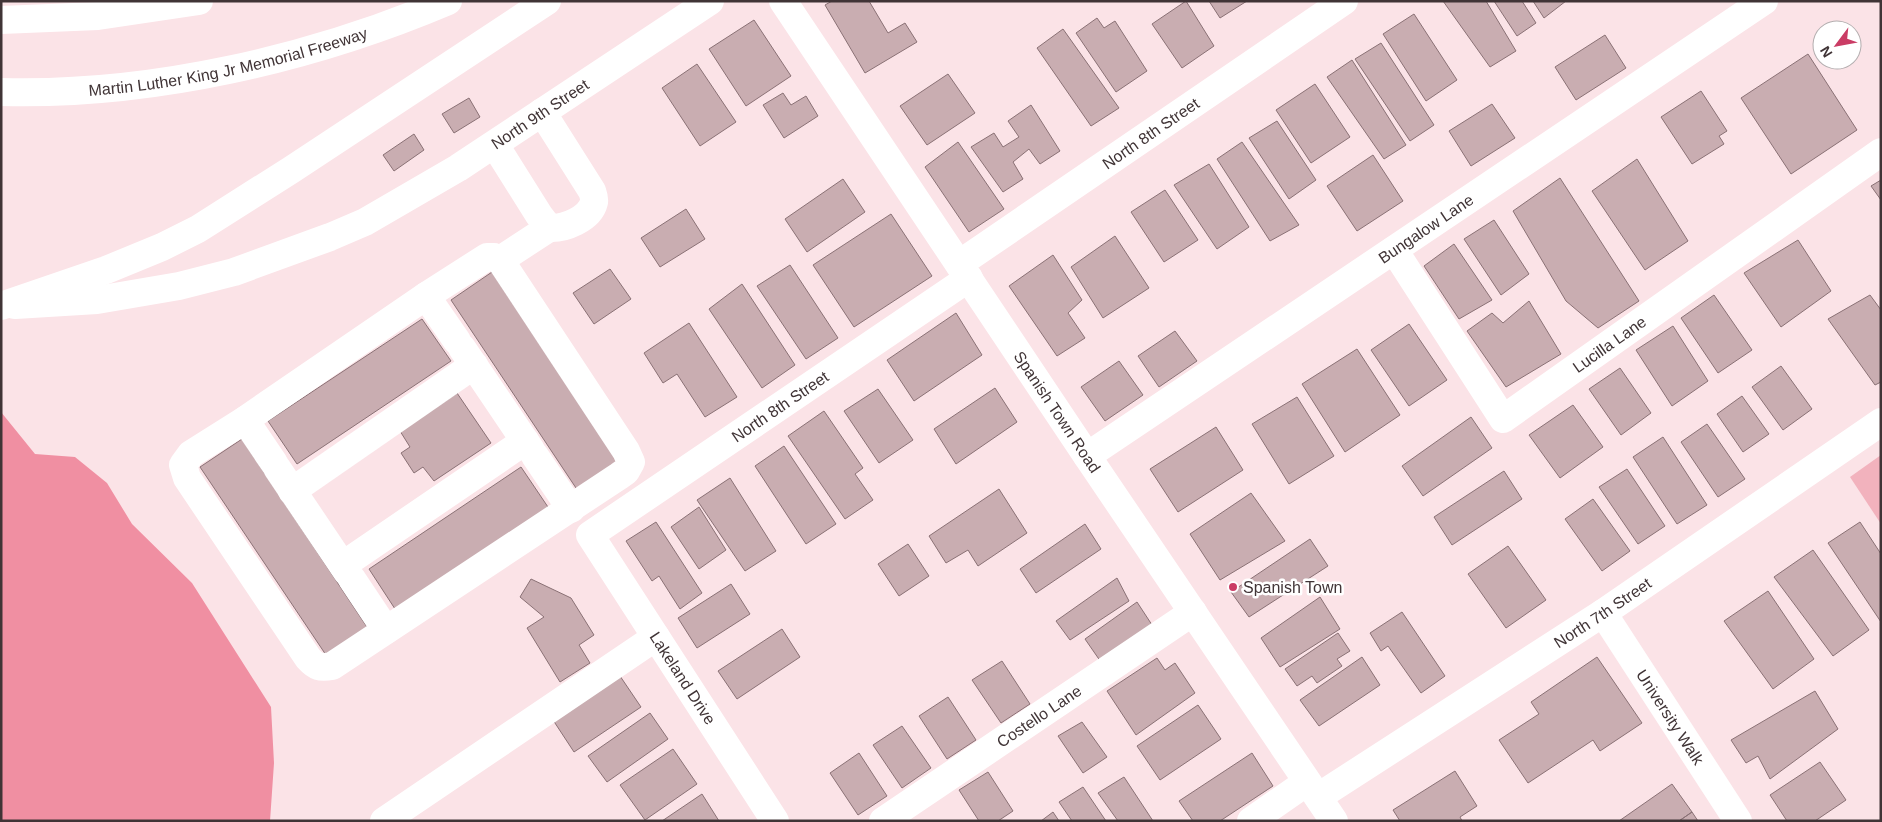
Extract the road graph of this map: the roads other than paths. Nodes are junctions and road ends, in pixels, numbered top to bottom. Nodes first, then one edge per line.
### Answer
1 (199, 1) edge
2 (448, 1) edge
3 (547, 1) edge
4 (710, 1) edge
5 (783, 1) edge
6 (1344, 1) edge
7 (1764, 1) edge
8 (1, 20) edge
9 (1, 92) edge
10 (542, 112) junction
11 (495, 146) junction
12 (1881, 152) edge
13 (549, 228) junction
14 (1394, 250) junction
15 (500, 260) junction
16 (964, 271) junction
17 (426, 296) junction
18 (1, 306) edge
19 (464, 352) junction
20 (245, 420) junction
21 (1881, 422) edge
22 (530, 449) junction
23 (1087, 456) junction
24 (292, 491) junction
25 (571, 509) junction
26 (590, 534) joint
27 (347, 572) junction
28 (1193, 612) junction
29 (1603, 613) junction
30 (386, 630) junction
31 (656, 637) junction
32 (1313, 789) junction
33 (384, 821) edge
34 (775, 821) edge
35 (883, 821) edge
36 (1251, 821) edge
37 (1334, 821) edge
38 (1738, 821) edge

1 - 8 main road
2 - 9 main road, Martin Luther King Jr Memorial Freeway
3 - 18 main road
4 - 10 main road, North 9th Street
5 - 16 main road, Spanish Town Road
6 - 16 main road, North 8th Street
7 - 14 main road, Bungalow Lane
10 - 11 main road, North 9th Street
10 - 13 main road
11 - 13 main road
11 - 18 main road, North 9th Street
12 - 14 main road, Lucilla Lane
13 - 15 main road
14 - 23 main road, Bungalow Lane
15 - 17 main road
15 - 25 main road
16 - 23 main road, Spanish Town Road
16 - 26 main road, North 8th Street
17 - 19 main road
17 - 20 main road
19 - 22 main road
19 - 24 main road
20 - 24 main road
20 - 30 main road
21 - 29 main road, North 7th Street
22 - 25 main road
22 - 27 main road
23 - 28 main road, Spanish Town Road
24 - 27 main road
25 - 30 main road
26 - 31 main road, Lakeland Drive
27 - 30 main road
28 - 32 main road, Spanish Town Road
28 - 35 main road, Costello Lane
29 - 32 main road, North 7th Street
29 - 38 main road, University Walk
31 - 33 main road
31 - 34 main road, Lakeland Drive
32 - 36 main road, North 7th Street
32 - 37 main road, Spanish Town Road

